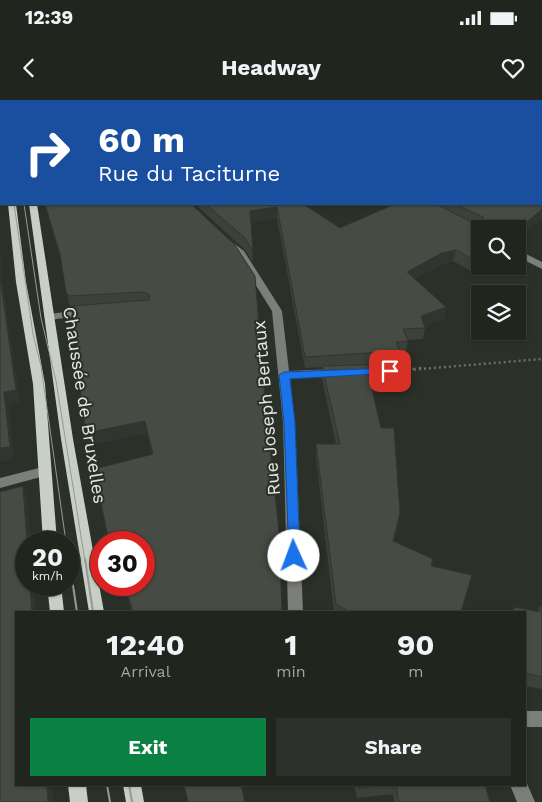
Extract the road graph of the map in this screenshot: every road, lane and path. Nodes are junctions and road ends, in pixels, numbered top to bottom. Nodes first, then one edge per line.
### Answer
1 (12, 205) edge
2 (33, 205) edge
3 (219, 233) edge
4 (526, 257) edge
5 (542, 266) edge
6 (98, 311) edge
7 (50, 317) junction
8 (542, 359) edge
9 (390, 371) edge
10 (351, 373) edge
11 (284, 375) junction
12 (44, 472) junction
13 (0, 483) edge
14 (49, 531) edge
15 (55, 596) edge
16 (57, 611) edge
17 (97, 611) edge
18 (296, 611) edge
19 (526, 719) edge
20 (542, 719) edge
21 (76, 786) edge
22 (132, 786) edge
23 (519, 786) edge
24 (79, 802) edge
25 (135, 802) edge
26 (526, 802) edge

1 - 12 main road
2 - 7 main road, Chaussée de Bruxelles
3 - 11 street, Rue Joseph Bertaux
4 - 5 street
6 - 7 street
7 - 17 main road, Chaussée de Bruxelles
8 - 9 path
10 - 11 street
11 - 18 street, Rue Joseph Bertaux
12 - 13 street
12 - 14 main road
15 - 16 main road
19 - 20 street
21 - 24 main road
22 - 25 main road
23 - 26 street

